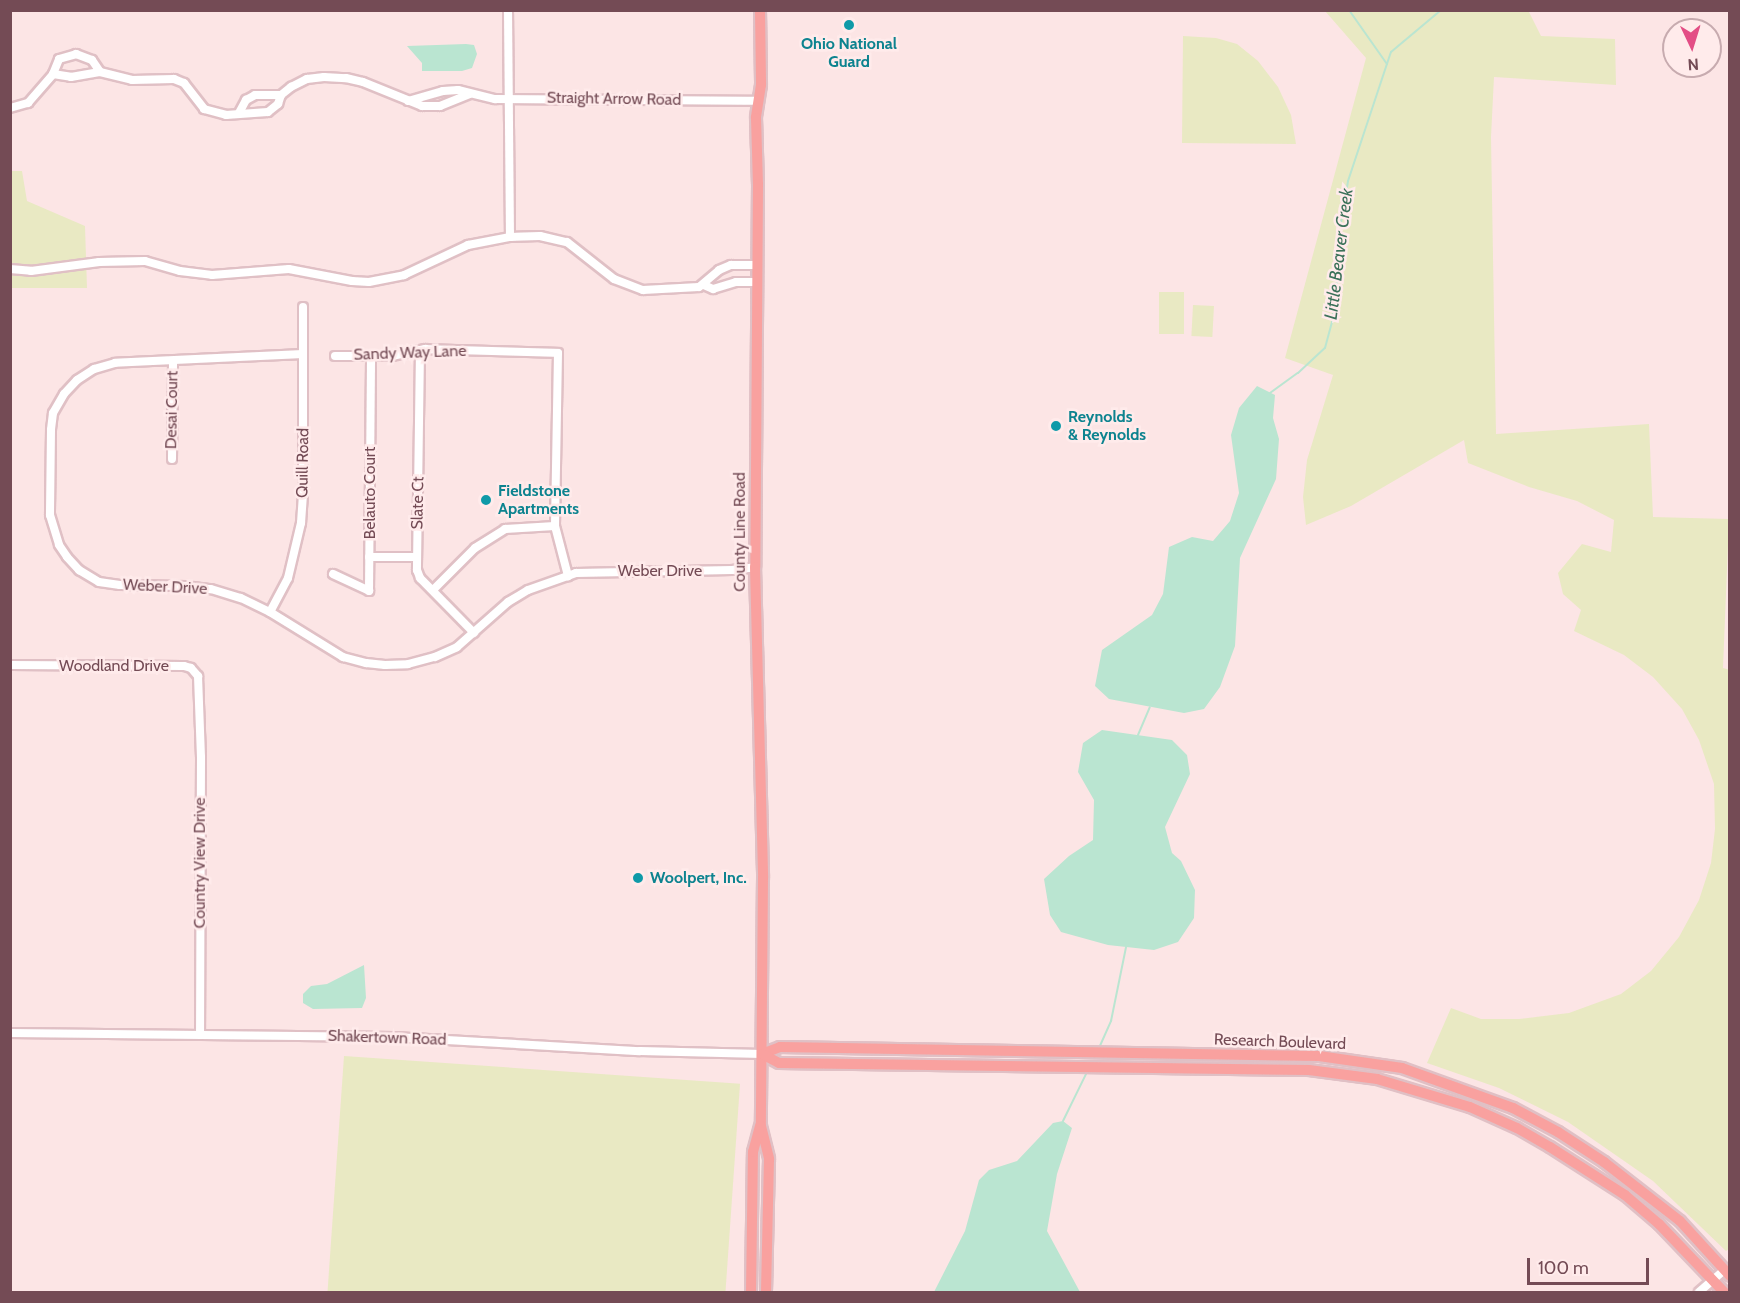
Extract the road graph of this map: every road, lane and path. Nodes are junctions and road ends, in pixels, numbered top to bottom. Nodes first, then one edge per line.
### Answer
1 (508, 10) edge
2 (760, 10) edge
3 (100, 72) junction
4 (53, 74) junction
5 (281, 94) junction
6 (470, 94) junction
7 (509, 98) junction
8 (408, 101) junction
9 (759, 101) junction
10 (10, 108) edge
11 (240, 113) junction
12 (510, 237) junction
13 (757, 264) junction
14 (10, 269) edge
15 (757, 282) junction
16 (704, 285) junction
17 (303, 308) dead end
18 (420, 350) junction
19 (303, 354) junction
20 (335, 356) dead end
21 (371, 356) junction
22 (173, 361) junction
23 (172, 459) dead end
24 (555, 526) junction
25 (369, 557) junction
26 (417, 557) junction
27 (755, 567) junction
28 (333, 574) dead end
29 (568, 576) junction
30 (434, 590) junction
31 (270, 612) junction
32 (474, 633) junction
33 (10, 665) edge
34 (200, 691) joint
35 (10, 1033) edge
36 (200, 1035) junction
37 (762, 1054) junction
38 (760, 1126) junction
39 (1727, 1273) edge
40 (1713, 1281) junction
41 (751, 1293) edge
42 (766, 1293) edge
43 (1699, 1293) edge
44 (1724, 1293) edge

1 - 7 street
2 - 9 main road, County Line Road
3 - 4 street
3 - 4 street
3 - 11 street
4 - 10 street
5 - 8 street
5 - 11 street
5 - 11 street
6 - 7 street, Straight Arrow Road
6 - 8 street, Straight Arrow Road
6 - 8 street
7 - 9 street, Straight Arrow Road
7 - 12 street
9 - 13 main road, County Line Road
12 - 14 street
12 - 16 street
13 - 15 main road, County Line Road
13 - 16 street
15 - 16 street
15 - 27 main road, County Line Road
17 - 19 street, Quill Road
18 - 21 street, Sandy Way Lane
18 - 24 street, Sandy Way Lane
18 - 26 street, Slate Ct
19 - 22 street, Weber Drive
19 - 31 street, Quill Road
20 - 21 street, Sandy Way Lane
21 - 25 street, Belauto Court
22 - 23 street, Desai Court
22 - 31 street, Weber Drive
24 - 29 street
24 - 30 street
25 - 26 street
25 - 28 street, Belauto Court
26 - 30 street, Slate Ct
27 - 29 street, Weber Drive
27 - 37 main road, County Line Road
29 - 32 street, Weber Drive
30 - 32 street, Slate Ct
31 - 32 street, Weber Drive
33 - 34 street, Woodland Drive
34 - 36 street, Country View Drive
35 - 36 street, Shakertown Road
36 - 37 street, Shakertown Road
37 - 38 main road
37 - 39 main road, Research Boulevard
37 - 40 main road, Research Boulevard
38 - 41 main road
38 - 42 main road
39 - 40 street
40 - 43 street
40 - 44 main road, Research Boulevard

